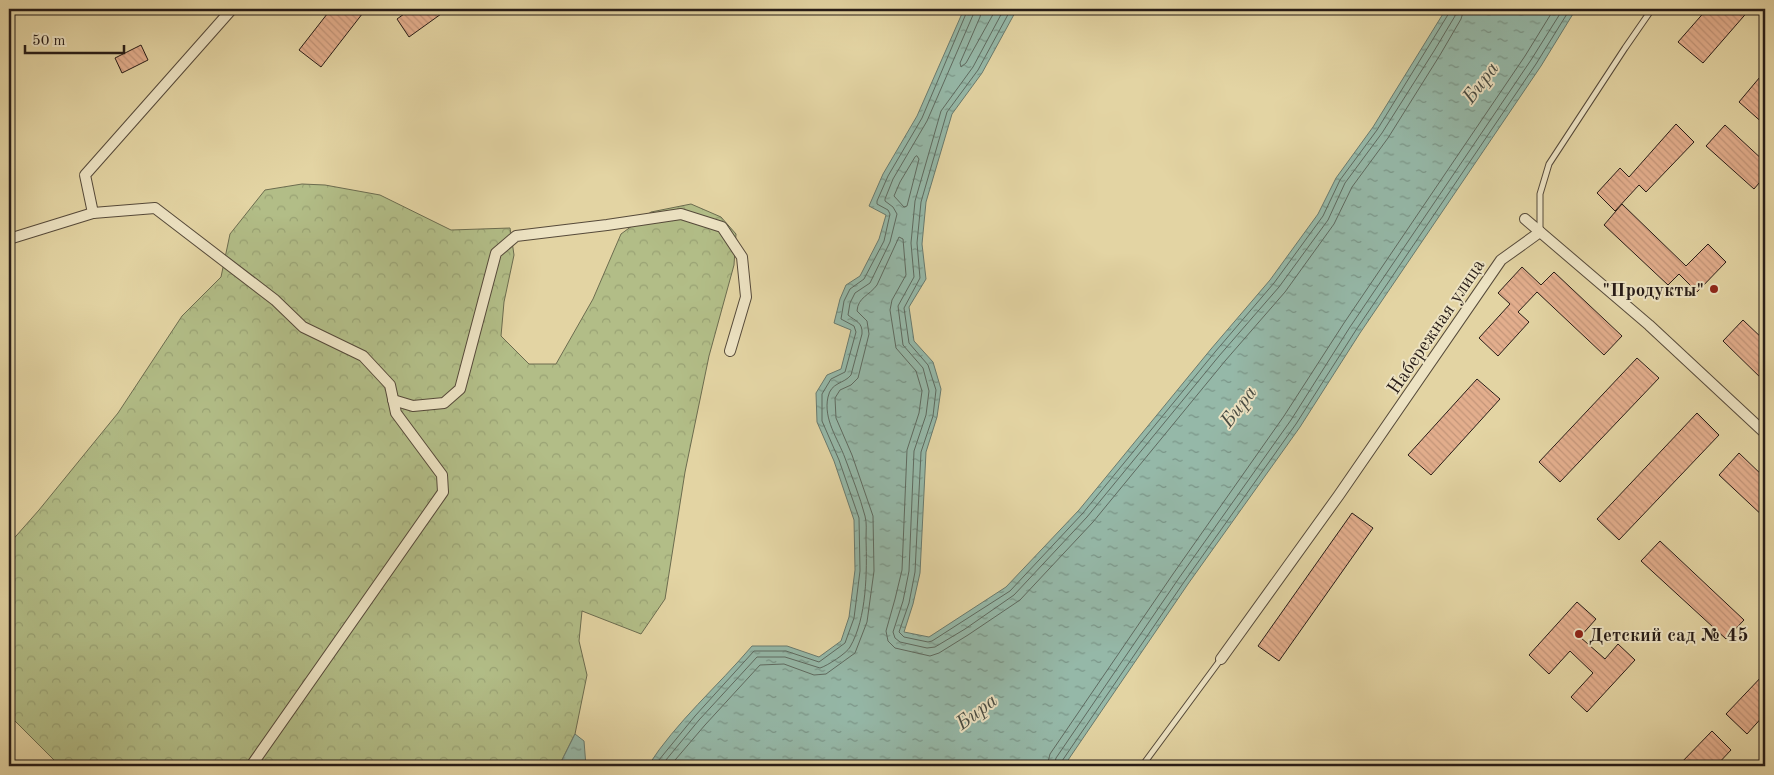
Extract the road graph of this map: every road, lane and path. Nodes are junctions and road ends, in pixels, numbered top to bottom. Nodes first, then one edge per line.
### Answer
1 (232, 9) edge
2 (1652, 9) edge
3 (93, 213) junction
4 (1525, 219) dead end
5 (1540, 232) junction
6 (9, 239) edge
7 (730, 350) dead end
8 (393, 400) junction
9 (1765, 433) edge
10 (1221, 659) joint
11 (250, 766) edge
12 (1142, 766) edge

1 - 3 street
2 - 5 lane
3 - 6 street
3 - 8 street
4 - 5 street
5 - 9 street
5 - 10 street, Набережная улица
7 - 8 street
8 - 11 street
10 - 12 lane

